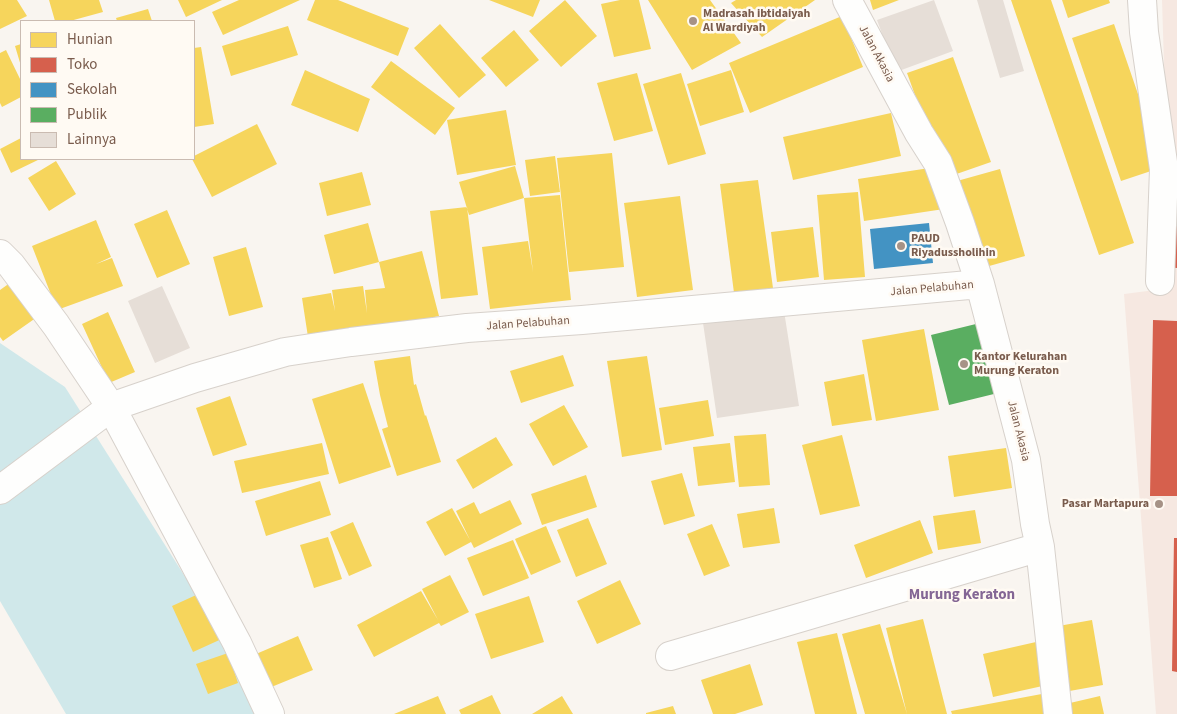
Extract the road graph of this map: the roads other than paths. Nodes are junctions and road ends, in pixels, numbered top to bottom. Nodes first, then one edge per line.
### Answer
1 (847, 0) edge
2 (1142, 0) edge
3 (0, 254) edge
4 (1160, 281) dead end
5 (980, 284) junction
6 (100, 415) junction
7 (0, 490) edge
8 (1040, 547) junction
9 (670, 656) dead end
10 (270, 714) edge
11 (1058, 714) edge

1 - 5 street, Jalan Akasia
2 - 4 street
3 - 6 street
5 - 6 street, Jalan Pelabuhan
5 - 8 street, Jalan Akasia
6 - 7 street, Jalan Pelabuhan
6 - 10 street
8 - 9 street
8 - 11 street, Jalan Akasia

